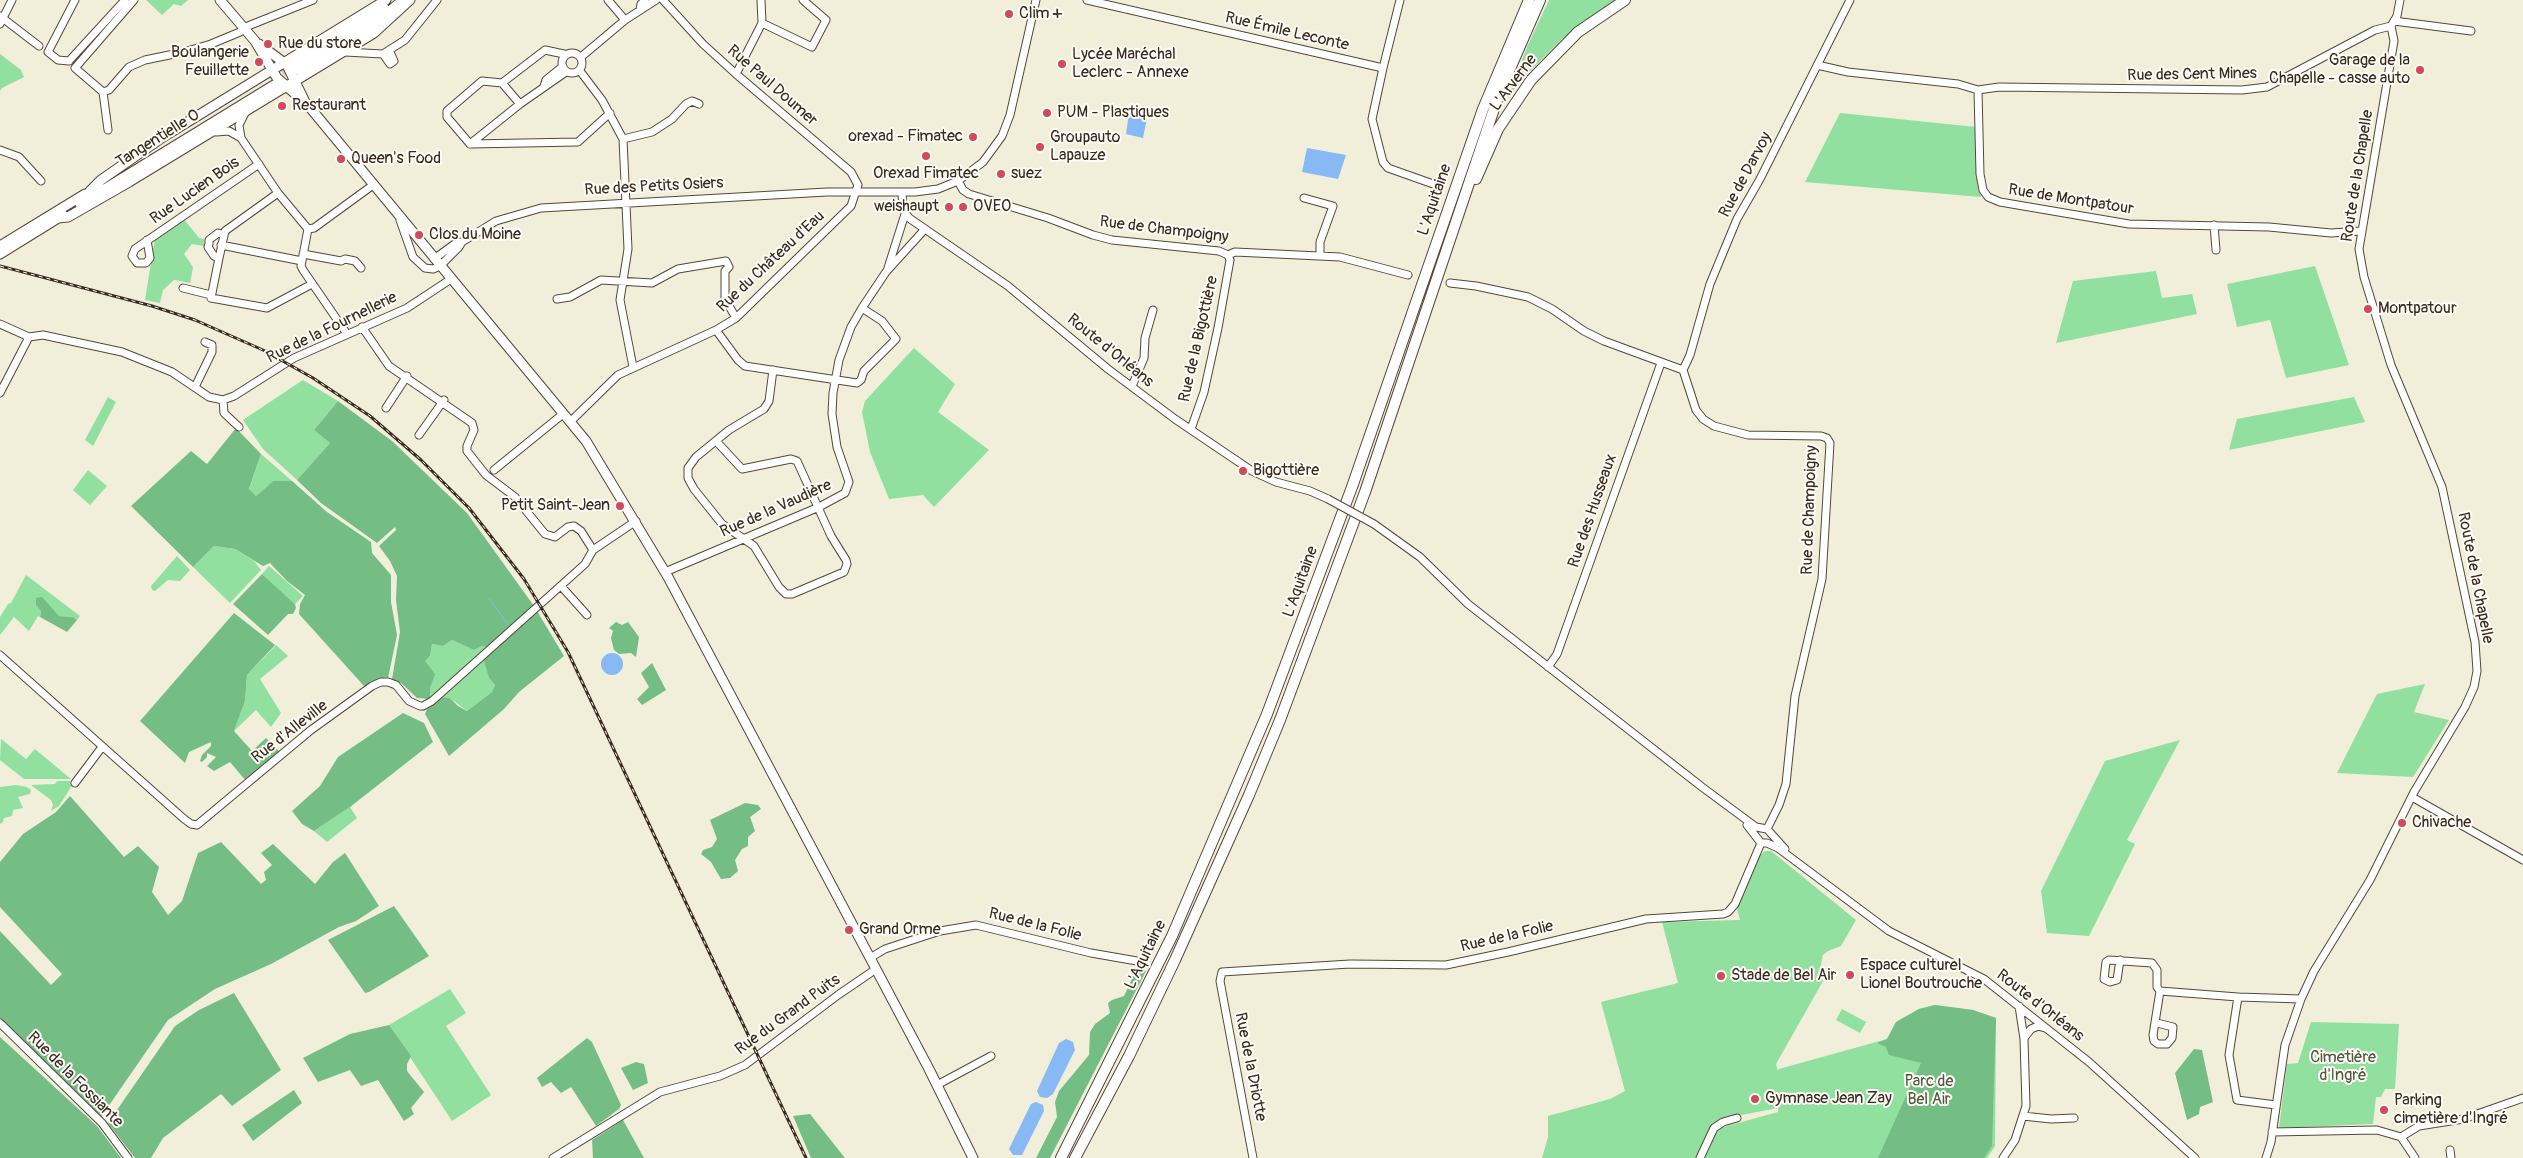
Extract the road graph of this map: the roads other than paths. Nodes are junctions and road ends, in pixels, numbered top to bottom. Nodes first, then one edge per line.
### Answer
1 (12, 0) edge
2 (75, 0) edge
3 (125, 0) edge
4 (134, 0) edge
5 (220, 0) edge
6 (313, 0) edge
7 (386, 0) edge
8 (394, 0) edge
9 (403, 0) edge
10 (410, 0) edge
11 (437, 0) edge
12 (608, 0) edge
13 (645, 0) edge
14 (656, 0) edge
15 (662, 0) edge
16 (761, 0) edge
17 (803, 0) edge
18 (1036, 0) edge
19 (1087, 0) edge
20 (1400, 0) edge
21 (1529, 0) edge
22 (1540, 0) edge
23 (1625, 0) edge
24 (1850, 0) edge
25 (2400, 0) edge
26 (640, 10) junction
27 (1, 20) edge
28 (625, 20) junction
29 (762, 23) junction
30 (2393, 23) junction
31 (244, 28) junction
32 (2471, 31) dead end
33 (255, 41) junction
34 (39, 46) dead end
35 (342, 52) junction
36 (564, 54) junction
37 (581, 56) junction
38 (68, 61) junction
39 (284, 62) junction
40 (1817, 65) junction
41 (75, 68) junction
42 (1383, 68) junction
43 (272, 69) junction
44 (564, 69) junction
45 (580, 72) junction
46 (736, 74) junction
47 (296, 80) junction
48 (502, 83) junction
49 (286, 87) junction
50 (1978, 90) junction
51 (104, 92) junction
52 (304, 101) junction
53 (520, 104) junction
54 (699, 104) dead end
55 (248, 110) junction
56 (610, 113) junction
57 (108, 130) dead end
58 (241, 138) junction
59 (623, 139) junction
60 (470, 144) junction
61 (0, 150) edge
62 (178, 151) junction
63 (259, 164) junction
64 (41, 181) dead end
65 (958, 181) junction
66 (373, 185) junction
67 (1436, 185) dead end
68 (90, 191) junction
69 (856, 192) junction
70 (902, 193) junction
71 (278, 194) junction
72 (1304, 198) dead end
73 (627, 202) junction
74 (1461, 211) junction
75 (905, 214) junction
76 (58, 218) junction
77 (400, 219) junction
78 (2214, 226) junction
79 (308, 229) junction
80 (925, 229) junction
81 (2361, 231) junction
82 (224, 235) junction
83 (147, 240) dead end
84 (221, 244) junction
85 (0, 246) edge
86 (2216, 250) dead end
87 (0, 254) edge
88 (1228, 254) junction
89 (1320, 256) junction
90 (302, 257) junction
91 (219, 258) junction
92 (437, 262) junction
93 (361, 268) dead end
94 (886, 272) junction
95 (1408, 275) dead end
96 (452, 279) junction
97 (623, 282) junction
98 (1450, 283) dead end
99 (312, 284) junction
100 (183, 288) dead end
101 (212, 294) junction
102 (557, 300) dead end
103 (862, 308) junction
104 (1153, 310) dead end
105 (736, 318) junction
106 (0, 324) edge
107 (362, 328) junction
108 (716, 330) junction
109 (348, 334) junction
110 (29, 337) junction
111 (205, 342) dead end
112 (1660, 363) junction
113 (633, 367) junction
114 (773, 370) junction
115 (1683, 370) junction
116 (407, 377) junction
117 (834, 380) junction
118 (1132, 386) junction
119 (195, 387) junction
120 (0, 393) edge
121 (223, 400) junction
122 (443, 401) junction
123 (386, 408) dead end
124 (563, 414) junction
125 (570, 422) junction
126 (240, 427) dead end
127 (1191, 429) junction
128 (419, 435) dead end
129 (716, 441) junction
130 (494, 470) dead end
131 (819, 507) junction
132 (635, 519) junction
133 (744, 539) junction
134 (596, 549) junction
135 (665, 572) junction
136 (561, 586) junction
137 (586, 614) dead end
138 (0, 655) edge
139 (1548, 667) junction
140 (102, 747) junction
141 (75, 782) dead end
142 (2412, 797) junction
143 (1761, 831) junction
144 (1766, 841) junction
145 (2523, 860) edge
146 (870, 958) junction
147 (2120, 960) dead end
148 (1137, 961) dead end
149 (876, 969) junction
150 (1220, 981) joint
151 (2160, 991) junction
152 (2238, 997) junction
153 (2301, 999) junction
154 (2019, 1006) junction
155 (0, 1023) edge
156 (2157, 1024) dead end
157 (2021, 1026) junction
158 (2031, 1030) junction
159 (2057, 1035) junction
160 (2024, 1039) junction
161 (990, 1056) dead end
162 (937, 1085) junction
163 (2523, 1098) edge
164 (2276, 1105) junction
165 (2023, 1116) junction
166 (1737, 1118) dead end
167 (2074, 1118) dead end
168 (2272, 1132) junction
169 (2401, 1137) junction
170 (128, 1158) edge
171 (553, 1158) edge
172 (974, 1158) edge
173 (1061, 1158) edge
174 (1075, 1158) edge
175 (1253, 1158) edge
176 (1700, 1158) edge
177 (2003, 1158) edge
178 (2195, 1158) edge
179 (2266, 1158) edge
180 (2415, 1158) edge

1 - 27 street
2 - 38 street
3 - 38 street
4 - 41 street
5 - 31 main road
6 - 31 street
7 - 39 main road
8 - 9 main road
10 - 35 main road
11 - 35 street
12 - 28 street
13 - 26 street
14 - 26 street
15 - 46 street, Rue Paul Doumer
16 - 29 street
17 - 29 street
18 - 65 street, Rue des Petits Osiers
19 - 42 street, Rue Émile Leconte
20 - 42 street
21 - 173 highway, L'Aquitaine
22 - 74 highway, L'Aquitaine
23 - 74 highway, L'Arverne
24 - 40 street, Rue de Darvoy
25 - 30 street, Route de la Chapelle
26 - 28 street
27 - 34 street
28 - 37 street
29 - 46 street
30 - 32 street
30 - 50 street, Rue des Cent Mines
30 - 81 street, Route de la Chapelle
31 - 33 main road
31 - 51 street
33 - 39 main road
33 - 43 main road
35 - 47 main road
36 - 37 street
36 - 44 street
36 - 48 street
37 - 45 street
38 - 41 street
39 - 43 main road
39 - 47 main road
40 - 50 street
40 - 115 street, Rue de Darvoy
41 - 51 street
42 - 67 street
43 - 49 main road
43 - 68 main road
44 - 45 street
44 - 53 street
45 - 56 street
46 - 69 street, Rue Paul Doumer
47 - 49 main road
47 - 52 main road
48 - 53 street
48 - 60 street
49 - 52 main road
49 - 55 main road
50 - 78 street, Rue de Montpatour
51 - 57 street
52 - 66 main road
53 - 60 street
54 - 59 street
55 - 58 street
55 - 62 main road
56 - 59 street
56 - 60 street
58 - 62 street
58 - 63 street
59 - 73 street
61 - 64 street
62 - 76 main road
63 - 71 street
63 - 83 street, Rue Lucien Bois
65 - 70 street, Rue des Petits Osiers
65 - 88 street, Rue de Champoigny
66 - 77 main road
66 - 79 street
68 - 76 main road, Tangentielle O
68 - 85 main road
69 - 70 street, Rue des Petits Osiers
69 - 73 street, Rue des Petits Osiers
69 - 105 street, Rue du Château d'Eau
70 - 75 street
71 - 79 street
71 - 82 street
72 - 89 street
73 - 92 street, Rue des Petits Osiers
73 - 97 street
74 - 174 highway, L'Aquitaine
75 - 80 street, Route d'Orléans
75 - 94 street, Rue de la Vaudière
76 - 87 main road
77 - 92 main road
77 - 92 street
78 - 81 street, Rue de Montpatour
78 - 86 street
79 - 90 street
80 - 94 street, Rue de la Vaudière
80 - 118 street, Route d'Orléans
81 - 142 street, Route de la Chapelle
82 - 84 street
82 - 91 street
84 - 90 street
84 - 91 street
88 - 89 street, Rue de Champoigny
88 - 127 street, Rue de la Bigottière
89 - 95 street, Rue de Champoigny
90 - 93 street
90 - 99 street
91 - 101 street
92 - 96 main road
94 - 103 street, Rue de la Vaudière
96 - 107 street, Rue de la Fournellerie
96 - 124 main road
97 - 102 street
97 - 105 street
97 - 113 street
98 - 112 street
99 - 101 street
99 - 109 street
100 - 101 street
103 - 117 street, Rue de la Vaudière
103 - 117 street
104 - 118 street
105 - 108 street, Rue du Château d'Eau
106 - 110 street
107 - 109 street, Rue de la Fournellerie
107 - 116 street
108 - 113 street, Rue du Château d'Eau
108 - 114 street
109 - 121 street, Rue de la Fournellerie
110 - 119 street
110 - 120 street
111 - 119 street
112 - 115 street
112 - 139 street, Rue des Husseaux
113 - 125 street, Rue du Château d'Eau
114 - 117 street
114 - 129 street
115 - 143 street, Rue de Champoigny
116 - 122 street
116 - 123 street
117 - 131 street, Rue de la Vaudière
118 - 127 street, Route d'Orléans
119 - 121 street
121 - 126 street
122 - 128 street
122 - 134 street
124 - 125 main road
124 - 130 street
125 - 132 main road
127 - 139 street, Route d'Orléans, bridge
129 - 131 street
129 - 133 street
131 - 133 street, Rue de la Vaudière
131 - 133 street
132 - 134 street, Rue d'Alleville
132 - 135 main road
133 - 135 street, Rue de la Vaudière
134 - 136 street, Rue d'Alleville
135 - 146 main road
136 - 137 street
136 - 140 street, Rue d'Alleville
138 - 140 street, Rue d'Alleville
139 - 143 street, Route d'Orléans
140 - 141 street
142 - 145 street
142 - 153 street, Route de la Chapelle
143 - 144 street
143 - 144 street
144 - 150 street, Rue de la Folie
144 - 154 street, Route d'Orléans
146 - 148 street, Rue de la Folie
146 - 149 main road
147 - 151 street
149 - 162 main road
149 - 171 street, Rue du Grand Puits
150 - 175 street, Rue de la Driotte
151 - 152 street
151 - 156 street
152 - 153 street
152 - 164 street
153 - 164 street, Route de la Chapelle
154 - 157 street
154 - 159 street, Route d'Orléans
155 - 170 street, Rue de la Fossiante
157 - 158 street
157 - 160 street
158 - 159 street
158 - 160 street
159 - 178 street, Route d'Orléans
160 - 165 street
161 - 162 street
162 - 172 main road
163 - 169 street
164 - 168 street, Route de la Chapelle
165 - 167 street
165 - 177 street
166 - 176 street
168 - 169 street
168 - 179 street, Route de la Chapelle
169 - 180 street

